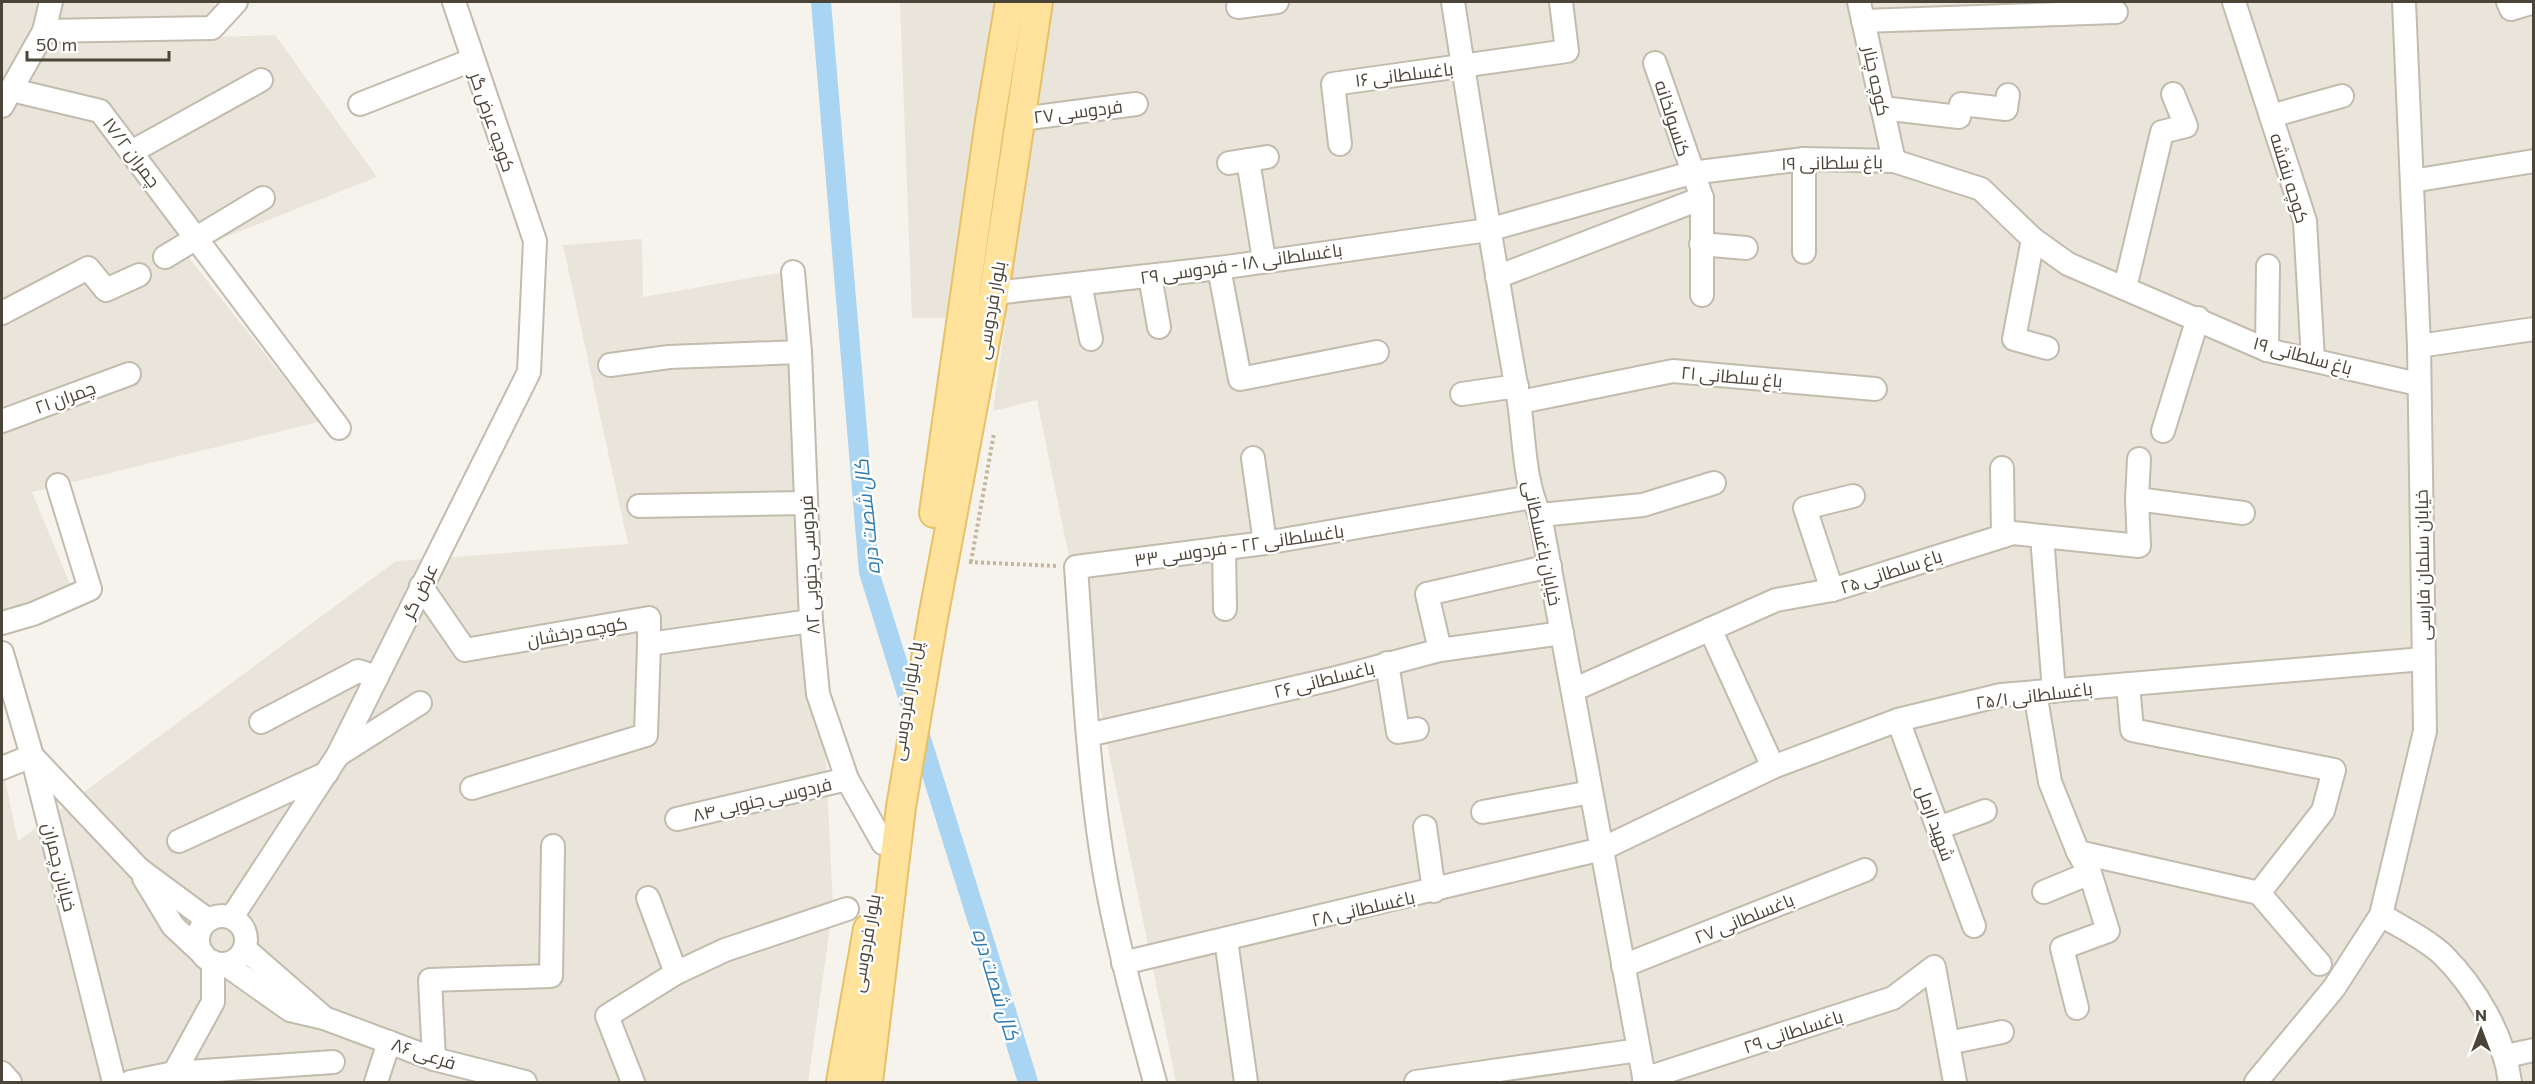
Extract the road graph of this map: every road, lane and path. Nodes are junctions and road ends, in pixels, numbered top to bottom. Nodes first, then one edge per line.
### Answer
1 (51, 2) edge
2 (236, 2) edge
3 (454, 2) edge
4 (1010, 2) edge
5 (1038, 2) edge
6 (1277, 2) edge
7 (1453, 2) edge
8 (1561, 2) edge
9 (2234, 2) edge
10 (2404, 2) edge
11 (2508, 2) edge
12 (2534, 2) edge
13 (1238, 7) dead end
14 (1861, 11) edge
15 (2116, 12) dead end
16 (44, 31) junction
17 (472, 60) junction
18 (1655, 63) dead end
19 (1463, 67) junction
20 (261, 80) dead end
21 (2173, 94) dead end
22 (2008, 95) dead end
23 (2342, 96) dead end
24 (7, 98) edge
25 (360, 104) dead end
26 (1136, 104) dead end
27 (1882, 108) junction
28 (2271, 116) junction
29 (1021, 119) junction
30 (1340, 144) dead end
31 (133, 151) junction
32 (1804, 159) junction
33 (1248, 160) dead end
34 (2534, 160) edge
35 (1894, 161) junction
36 (1691, 173) junction
37 (2412, 181) junction
38 (263, 198) dead end
39 (1702, 198) junction
40 (1488, 230) junction
41 (195, 238) junction
42 (2033, 239) junction
43 (535, 241) joint
44 (1701, 244) junction
45 (1746, 248) dead end
46 (1804, 252) dead end
47 (165, 257) dead end
48 (1264, 260) junction
49 (2268, 266) dead end
50 (1220, 268) junction
51 (794, 272) dead end
52 (139, 274) dead end
53 (1150, 276) junction
54 (1497, 277) junction
55 (1080, 284) junction
56 (2125, 288) junction
57 (994, 292) junction
58 (1702, 295) dead end
59 (2, 313) edge
60 (2198, 318) junction
61 (1159, 327) dead end
62 (2534, 329) edge
63 (1091, 339) dead end
64 (2419, 346) junction
65 (2047, 348) dead end
66 (2267, 350) junction
67 (800, 352) junction
68 (1377, 352) dead end
69 (2313, 360) junction
70 (610, 365) dead end
71 (129, 374) dead end
72 (2418, 384) junction
73 (1875, 389) dead end
74 (1462, 394) dead end
75 (1518, 394) junction
76 (2, 421) edge
77 (339, 428) dead end
78 (2163, 431) dead end
79 (1253, 458) dead end
80 (2139, 459) dead end
81 (2002, 468) dead end
82 (1714, 483) dead end
83 (58, 485) dead end
84 (1853, 496) dead end
85 (2137, 499) junction
86 (806, 503) junction
87 (639, 506) dead end
88 (1536, 506) junction
89 (2243, 513) dead end
90 (2003, 536) junction
91 (2042, 536) junction
92 (1265, 543) junction
93 (1224, 548) junction
94 (944, 561) junction
95 (1550, 566) junction
96 (1076, 567) junction
97 (422, 586) junction
98 (1832, 590) junction
99 (927, 608) junction
100 (1225, 609) dead end
101 (811, 621) junction
102 (2, 623) edge
103 (1710, 629) junction
104 (1562, 633) junction
105 (649, 644) junction
106 (1440, 650) junction
107 (2, 652) edge
108 (2423, 659) junction
109 (1387, 663) junction
110 (377, 677) junction
111 (2128, 684) junction
112 (1573, 690) junction
113 (2045, 691) junction
114 (420, 703) dead end
115 (1898, 720) junction
116 (261, 722) dead end
117 (1417, 729) dead end
118 (1088, 735) junction
119 (32, 756) junction
120 (333, 764) junction
121 (1773, 767) junction
122 (2, 768) edge
123 (847, 779) junction
124 (472, 788) dead end
125 (1591, 792) junction
126 (895, 806) junction
127 (1984, 811) dead end
128 (1483, 812) dead end
129 (677, 819) dead end
130 (1425, 827) dead end
131 (1938, 828) junction
132 (179, 841) dead end
133 (883, 843) junction
134 (553, 846) dead end
135 (1602, 849) junction
136 (2078, 852) junction
137 (139, 869) junction
138 (1865, 870) dead end
139 (2090, 873) junction
140 (1434, 891) junction
141 (2044, 891) dead end
142 (2259, 893) junction
143 (648, 898) dead end
144 (847, 909) dead end
145 (2381, 915) junction
146 (232, 917) junction
147 (208, 920) junction
148 (1974, 926) dead end
149 (1226, 940) junction
150 (245, 949) junction
151 (214, 960) junction
152 (1123, 963) junction
153 (2320, 964) dead end
154 (1623, 966) junction
155 (676, 973) junction
156 (2077, 1008) dead end
157 (324, 1018) junction
158 (2002, 1032) dead end
159 (389, 1042) junction
160 (1948, 1042) junction
161 (1639, 1050) junction
162 (2534, 1050) edge
163 (2506, 1056) junction
164 (434, 1059) junction
165 (333, 1062) dead end
166 (2, 1073) edge
167 (174, 1073) junction
168 (1644, 1081) edge
169 (10, 1083) edge
170 (114, 1083) edge
171 (130, 1083) edge
172 (376, 1083) edge
173 (525, 1083) edge
174 (633, 1083) edge
175 (841, 1083) edge
176 (867, 1083) edge
177 (1155, 1083) edge
178 (1246, 1083) edge
179 (1416, 1083) edge
180 (1955, 1083) edge
181 (2256, 1083) edge
182 (2510, 1083) edge

1 - 16 street
2 - 16 street
3 - 17 street, کوچه عرض گر
4 - 99 main road, بلوار فردوسی
5 - 29 main road, بلوار فردوسی
6 - 13 street
7 - 19 street, خیابان باغسلطانی
8 - 19 street
9 - 28 street, کوچه بنفشه
10 - 37 street, خیابان سلمان فارسی
11 - 12 street
14 - 15 street
14 - 27 street, کوچه چنار
16 - 24 street
17 - 25 street
17 - 43 street, کوچه عرض گر
18 - 36 street, کنسولخانه
19 - 30 street, باغسلطانی ۱۶
19 - 40 street, خیابان باغسلطانی
20 - 31 street
21 - 56 street
22 - 27 street
23 - 28 street
24 - 31 street, چمران ۱۷/۲
26 - 29 street, فردوسی ۲۷
27 - 35 street, کوچه چنار
28 - 69 street, کوچه بنفشه
29 - 57 main road, بلوار فردوسی
31 - 41 street, چمران ۱۷/۲
32 - 35 street, باغ سلطانی ۱۹
32 - 36 street, باغ سلطانی ۱۹
32 - 46 street
33 - 48 street
34 - 37 street
35 - 42 street, باغ سلطانی ۱۹
36 - 39 street, کنسولخانه
36 - 40 street, باغ سلطانی ۱۹
37 - 64 street, خیابان سلمان فارسی
38 - 41 street
39 - 44 street
39 - 54 street
40 - 48 street, باغسلطانی ۱۸ - فردوسی ۲۹
40 - 54 street, خیابان باغسلطانی
41 - 47 street
41 - 77 street, چمران ۱۷/۲
42 - 56 street, باغ سلطانی ۱۹
42 - 65 street
43 - 97 street, عرض گر
44 - 45 street
44 - 58 street
48 - 50 street, باغسلطانی ۱۸ - فردوسی ۲۹
49 - 66 street
50 - 53 street, باغسلطانی ۱۸ - فردوسی ۲۹
50 - 68 street
51 - 67 street, فردوسی جنوبی ۸۲
52 - 59 street
53 - 55 street, باغسلطانی ۱۸ - فردوسی ۲۹
53 - 61 street
54 - 75 street, خیابان باغسلطانی
55 - 57 street, باغسلطانی ۱۸ - فردوسی ۲۹
55 - 63 street
56 - 60 street, باغ سلطانی ۱۹
57 - 94 main road, بلوار فردوسی
60 - 66 street, باغ سلطانی ۱۹
60 - 78 street
62 - 64 street
64 - 72 street, خیابان سلمان فارسی
66 - 69 street, باغ سلطانی ۱۹
67 - 70 street
67 - 86 street, فردوسی جنوبی ۸۲
69 - 72 street, باغ سلطانی ۱۹
71 - 76 street, چمران ۲۱
72 - 108 street, خیابان سلمان فارسی
73 - 75 street, باغ سلطانی ۲۱
74 - 75 street, باغ سلطانی ۲۱
75 - 88 street, خیابان باغسلطانی
79 - 92 street
80 - 85 street, باغ سلطانی ۲۵
81 - 90 street
82 - 88 street, باغسلطانی ۲۲ - فردوسی ۳۳
83 - 102 street
84 - 98 street
85 - 89 street
85 - 91 street, باغ سلطانی ۲۵
86 - 87 street
86 - 101 street, فردوسی جنوبی ۸۲
88 - 92 street, باغسلطانی ۲۲ - فردوسی ۳۳
88 - 95 street, خیابان باغسلطانی
90 - 91 street, باغ سلطانی ۲۵
90 - 98 street, باغ سلطانی ۲۵
91 - 113 street
92 - 93 street, باغسلطانی ۲۲ - فردوسی ۳۳
93 - 96 street, باغسلطانی ۲۲ - فردوسی ۳۳
93 - 100 street
94 - 96 path
94 - 99 main road, بلوار فردوسی
95 - 104 street, خیابان باغسلطانی
95 - 106 street
96 - 118 street
97 - 105 street, کوچه درخشان
97 - 110 street, عرض گر
98 - 103 street, باغ سلطانی ۲۵
99 - 126 main road, پل بلوار فردوسی
101 - 105 street, کوچه درخشان
101 - 123 street, فردوسی جنوبی ۸۲
103 - 112 street, باغ سلطانی ۲۵
103 - 121 street
104 - 106 street, باغسلطانی ۲۶
104 - 112 street, خیابان باغسلطانی
105 - 124 street
106 - 109 street, باغسلطانی ۲۶
107 - 119 street, خیابان چمران
108 - 111 street, باغسلطانی ۲۵/۱
108 - 145 street, خیابان سلمان فارسی
109 - 117 street
109 - 118 street, باغسلطانی ۲۶
110 - 116 street
110 - 120 street, عرض گر
111 - 113 street, باغسلطانی ۲۵/۱
111 - 142 street
112 - 125 street, خیابان باغسلطانی
113 - 115 street, باغسلطانی ۲۵/۱
113 - 136 street
114 - 120 street
115 - 121 street, باغسلطانی ۲۵/۱
115 - 131 street, شهید ازمل
118 - 152 street
119 - 122 street
119 - 137 street
119 - 170 street, خیابان چمران
120 - 132 street
120 - 146 street, عرض گر
121 - 135 street, باغسلطانی ۲۵/۱
123 - 129 street, فردوسی جنوبی ۸۴
123 - 133 street, فردوسی جنوبی ۸۲
125 - 128 street
125 - 135 street, خیابان باغسلطانی
126 - 133 main road, بلوار فردوسی
126 - 176 main road, بلوار فردوسی
127 - 131 street
130 - 140 street
131 - 148 street, شهید ازمل
133 - 175 main road, بلوار فردوسی
134 - 164 street
135 - 140 street, باغسلطانی ۲۸
135 - 154 street, خیابان باغسلطانی
136 - 139 street
136 - 142 street
137 - 147 street
137 - 151 street
138 - 154 street, باغسلطانی ۲۷
139 - 141 street
139 - 156 street
140 - 149 street, باغسلطانی ۲۸
142 - 153 street
143 - 155 street
144 - 155 street
145 - 163 street
145 - 181 street, خیابان سلمان فارسی
146 - 147 street
146 - 150 street
147 - 151 street
149 - 152 street, باغسلطانی ۲۸
149 - 178 street
150 - 151 street
150 - 157 street
151 - 157 street
151 - 167 street
152 - 177 street
154 - 161 street, خیابان باغسلطانی
155 - 174 street
157 - 159 street, فرعی ۸۶
158 - 160 street
159 - 164 street, فرعی ۸۶
159 - 172 street
160 - 168 street, باغسلطانی ۲۹
160 - 180 street
161 - 168 street, خیابان باغسلطانی
161 - 179 street
162 - 163 street
163 - 182 street
164 - 173 street, فرعی ۸۶
165 - 167 street
166 - 169 street
167 - 171 street

